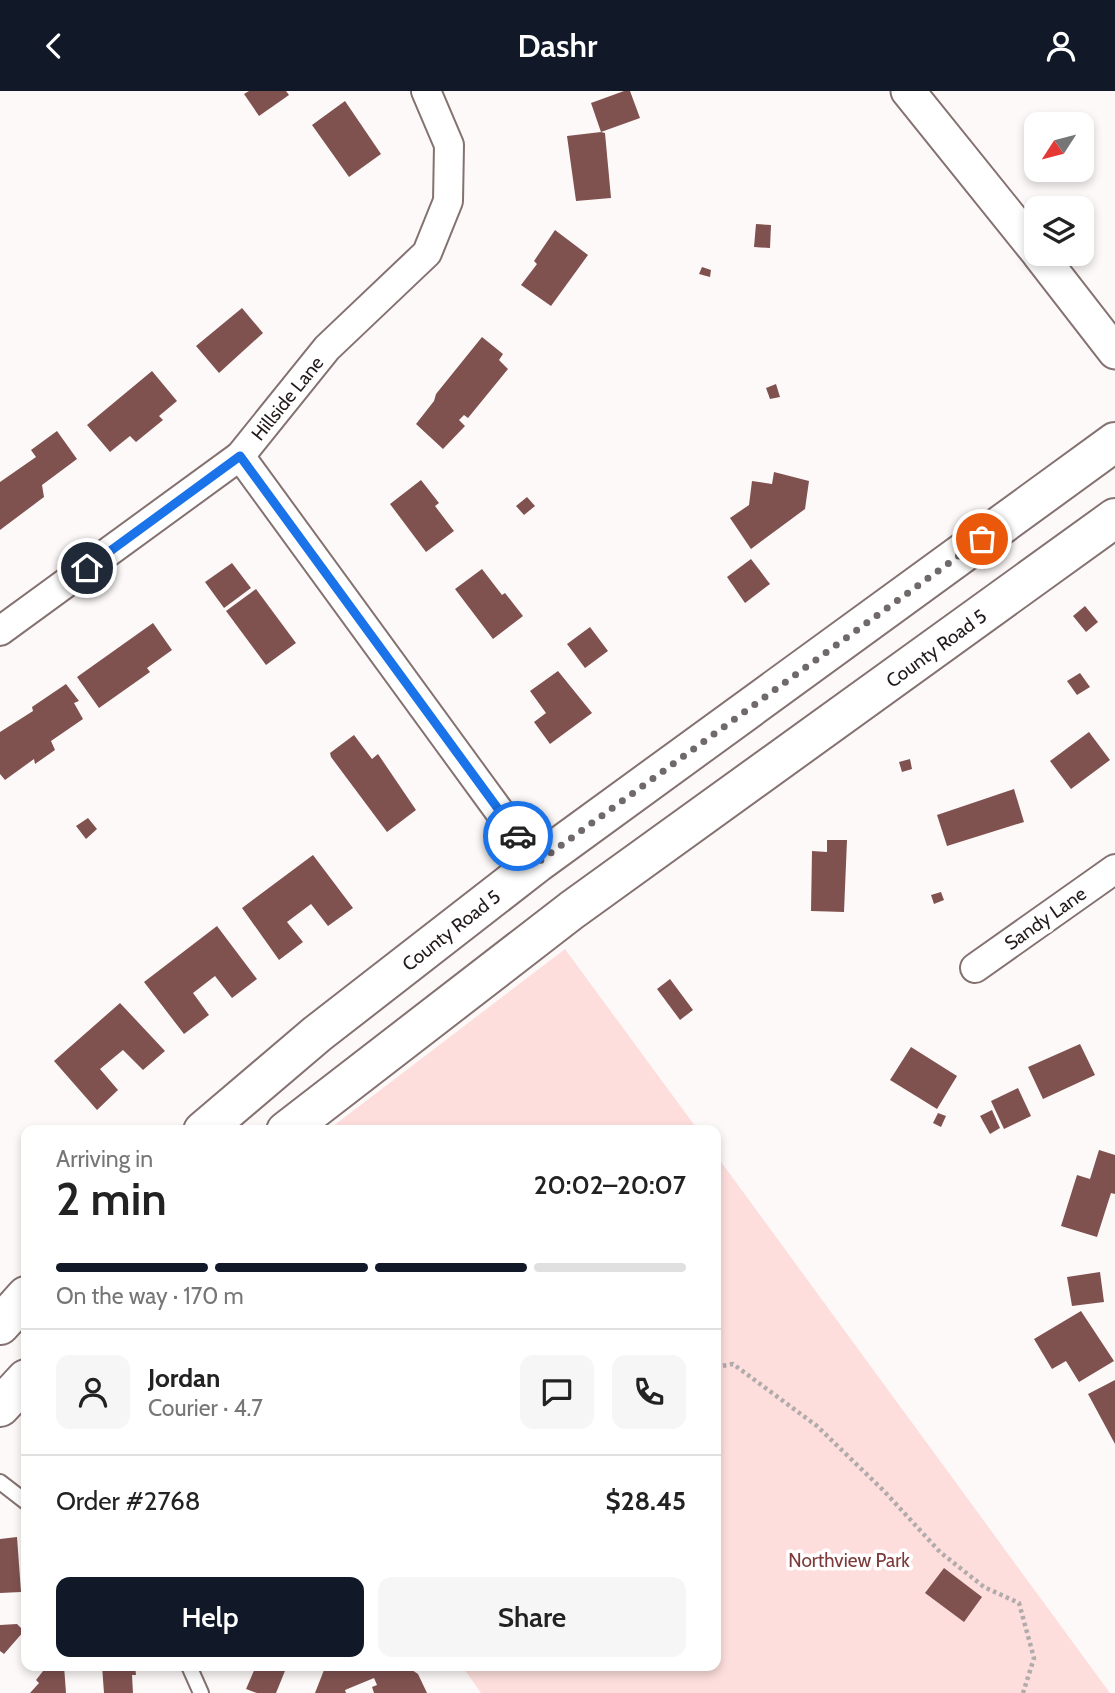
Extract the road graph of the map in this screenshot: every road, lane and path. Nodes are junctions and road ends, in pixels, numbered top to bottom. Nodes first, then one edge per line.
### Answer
1 (426, 91) edge
2 (908, 91) edge
3 (1024, 236) edge
4 (1048, 266) edge
5 (1115, 352) edge
6 (1115, 442) edge
7 (240, 456) junction
8 (1115, 518) edge
9 (0, 631) edge
10 (537, 863) junction
11 (1115, 869) edge
12 (975, 968) dead end
13 (210, 1125) edge
14 (294, 1125) edge
15 (21, 1302) edge
16 (0, 1325) edge
17 (721, 1366) edge
18 (21, 1384) edge
19 (0, 1407) edge
20 (0, 1482) edge
21 (21, 1498) edge
22 (191, 1671) edge
23 (201, 1693) edge
24 (1023, 1693) edge

1 - 7 street, Hillside Lane
2 - 3 street
4 - 5 street
6 - 10 main road, County Road 5
7 - 9 street, Hillside Lane
7 - 10 street
8 - 14 main road, County Road 5
10 - 13 main road, County Road 5
11 - 12 street, Sandy Lane
15 - 16 main road
17 - 24 path
18 - 19 main road
20 - 21 lane
22 - 23 lane

